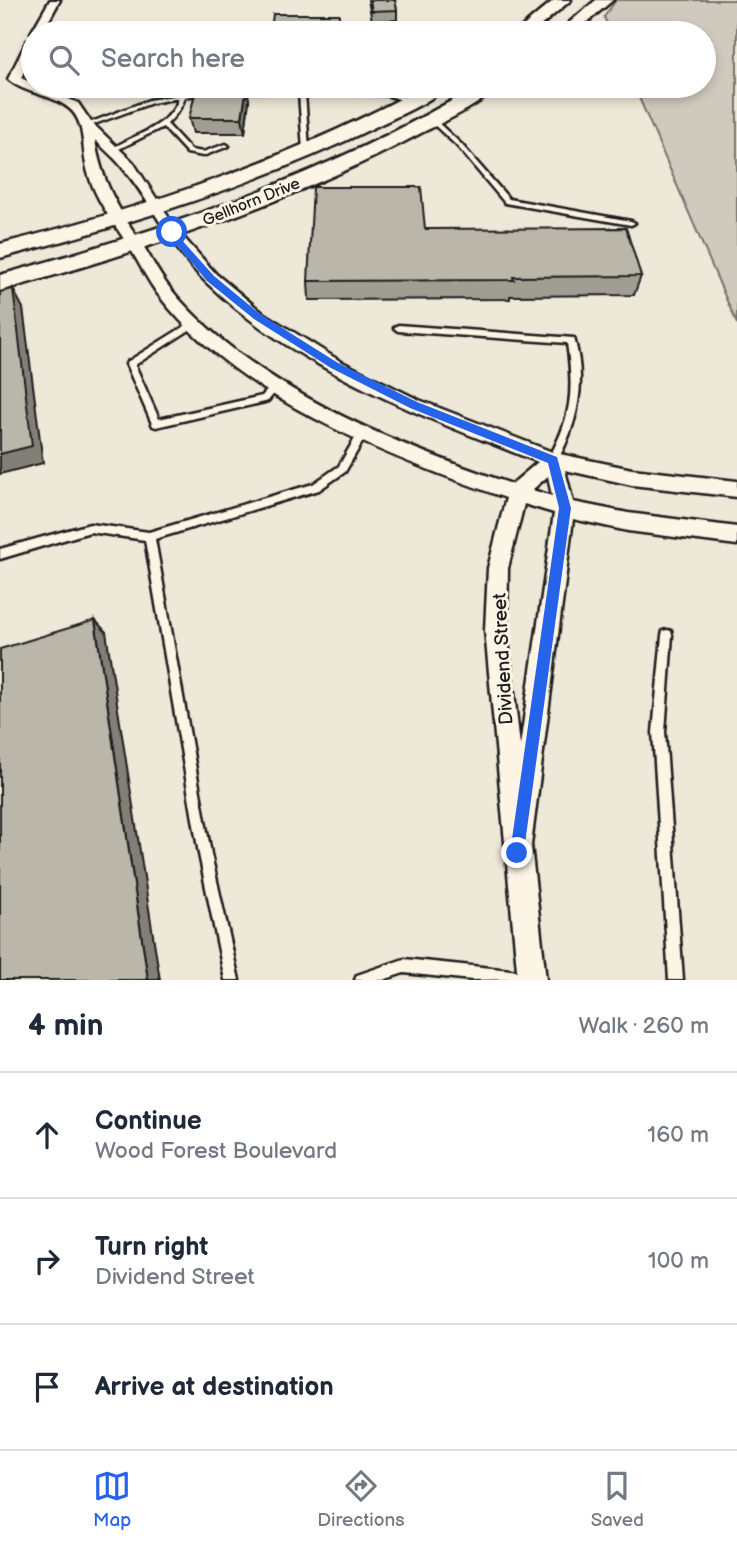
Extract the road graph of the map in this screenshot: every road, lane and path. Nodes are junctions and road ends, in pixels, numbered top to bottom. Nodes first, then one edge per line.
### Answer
1 (55, 0) edge
2 (564, 0) edge
3 (605, 0) edge
4 (44, 21) edge
5 (538, 21) edge
6 (580, 21) edge
7 (21, 65) edge
8 (21, 82) edge
9 (56, 98) edge
10 (165, 98) edge
11 (182, 98) edge
12 (302, 98) edge
13 (402, 98) edge
14 (417, 98) edge
15 (469, 98) edge
16 (412, 101) junction
17 (393, 110) junction
18 (428, 122) junction
19 (164, 124) junction
20 (87, 125) junction
21 (226, 146) dead end
22 (113, 150) junction
23 (306, 150) junction
24 (158, 207) junction
25 (117, 220) junction
26 (631, 223) dead end
27 (172, 232) junction
28 (135, 244) junction
29 (0, 251) edge
30 (0, 283) edge
31 (196, 322) junction
32 (398, 328) dead end
33 (276, 386) junction
34 (362, 433) junction
35 (553, 460) junction
36 (737, 489) edge
37 (517, 492) junction
38 (565, 508) junction
39 (149, 536) junction
40 (737, 536) edge
41 (0, 554) edge
42 (667, 635) dead end
43 (517, 853) junction
44 (232, 980) edge
45 (362, 980) edge
46 (532, 980) edge
47 (677, 980) edge

1 - 4 street
2 - 5 main road
3 - 6 main road
7 - 8 street
9 - 20 street
10 - 20 lane
11 - 19 lane
12 - 23 lane
13 - 16 lane
14 - 16 main road, Gellhorn Drive
15 - 18 main road, Gellhorn Drive
16 - 17 main road, Gellhorn Drive
17 - 18 main road
17 - 23 main road, Gellhorn Drive
18 - 26 lane
18 - 27 main road, Gellhorn Drive
19 - 21 lane
19 - 22 lane
20 - 22 street
20 - 25 street
22 - 24 street
23 - 24 main road, Gellhorn Drive
24 - 25 main road, Gellhorn Drive
24 - 27 street
25 - 28 street
25 - 29 main road, Gellhorn Drive
27 - 28 main road, Gellhorn Drive
27 - 35 street
28 - 30 main road, Gellhorn Drive
28 - 31 street
31 - 33 street
31 - 33 lane
32 - 35 lane
33 - 34 street
34 - 37 street
34 - 39 lane
35 - 36 street
35 - 37 street
35 - 38 street, Dividend Street
37 - 38 street
37 - 43 street, Dividend Street
38 - 40 street
38 - 43 street, Dividend Street
39 - 41 lane
39 - 44 lane
42 - 47 lane
43 - 46 street, Dividend Street
45 - 46 lane

